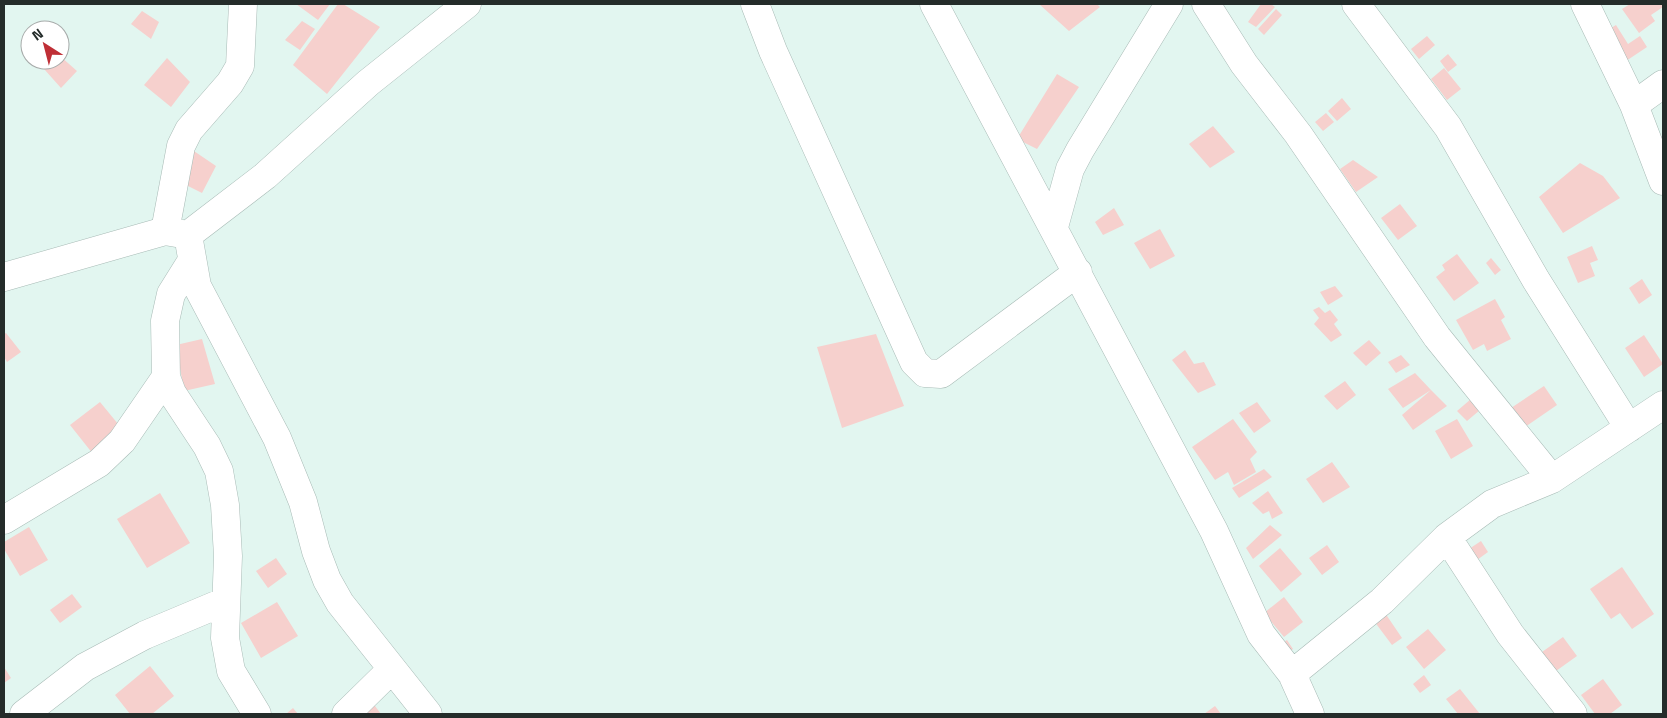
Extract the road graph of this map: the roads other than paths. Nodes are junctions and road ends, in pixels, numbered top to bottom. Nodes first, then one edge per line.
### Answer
1 (243, 4) edge
2 (467, 4) edge
3 (755, 4) edge
4 (934, 4) edge
5 (1169, 4) edge
6 (1206, 4) edge
7 (1356, 4) edge
8 (1585, 4) edge
9 (1663, 84) edge
10 (1634, 105) junction
11 (1663, 181) edge
12 (1054, 227) junction
13 (176, 233) junction
14 (191, 262) junction
15 (1078, 272) junction
16 (4, 277) edge
17 (166, 377) junction
18 (1663, 405) edge
19 (1629, 428) junction
20 (1552, 479) junction
21 (4, 520) edge
22 (1447, 537) junction
23 (226, 601) junction
24 (392, 669) junction
25 (1292, 674) junction
26 (1311, 713) edge
27 (24, 714) edge
28 (258, 714) edge
29 (346, 714) edge
30 (428, 714) edge
31 (1573, 714) edge

1 - 13 street
2 - 13 street
3 - 15 street
4 - 12 street
5 - 12 street
6 - 20 street
7 - 19 street
8 - 10 street
9 - 10 street
10 - 11 street
12 - 15 street
13 - 14 street
13 - 16 street
14 - 17 street
14 - 24 street
15 - 25 street
17 - 21 street
17 - 23 street
18 - 19 street
19 - 20 street
20 - 22 street
22 - 25 street
22 - 31 street
23 - 27 street
23 - 28 street
24 - 29 street
24 - 30 street
25 - 26 street

